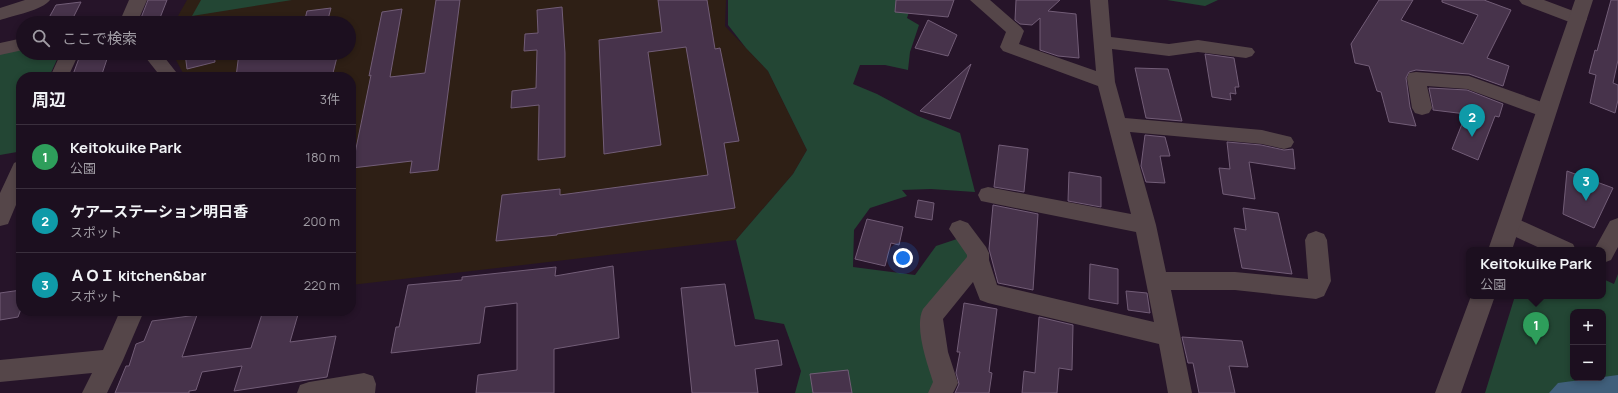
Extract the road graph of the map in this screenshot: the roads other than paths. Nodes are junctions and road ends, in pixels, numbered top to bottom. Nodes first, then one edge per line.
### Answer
1 (41, 0) edge
2 (138, 0) edge
3 (979, 0) edge
4 (1099, 0) edge
5 (1528, 0) edge
6 (1584, 0) edge
7 (23, 4) edge
8 (0, 14) edge
9 (132, 16) edge
10 (1578, 19) junction
11 (1103, 42) junction
12 (16, 46) edge
13 (0, 49) edge
14 (1246, 52) dead end
15 (67, 60) edge
16 (157, 60) edge
17 (61, 72) edge
18 (167, 72) edge
19 (1106, 82) junction
20 (1422, 108) dead end
21 (1546, 111) junction
22 (1118, 124) junction
23 (1284, 142) dead end
24 (16, 180) edge
25 (988, 195) dead end
26 (0, 218) edge
27 (1509, 224) junction
28 (1145, 225) junction
29 (1618, 227) edge
30 (960, 229) dead end
31 (1316, 240) dead end
32 (1501, 247) edge
33 (1559, 247) edge
34 (1606, 249) edge
35 (978, 260) junction
36 (1156, 281) junction
37 (1482, 299) edge
38 (130, 316) edge
39 (1169, 336) junction
40 (111, 360) junction
41 (0, 371) edge
42 (94, 393) edge
43 (309, 393) edge
44 (363, 393) edge
45 (940, 393) edge
46 (1180, 393) edge
47 (1448, 393) edge

1 - 7 street
2 - 9 street
3 - 19 street
4 - 11 street
5 - 10 street
6 - 10 street
7 - 8 street
10 - 21 street
11 - 14 street
11 - 19 street
12 - 13 street
15 - 17 street
16 - 18 street
19 - 22 street
20 - 21 street
21 - 27 street
22 - 23 street
22 - 28 street
24 - 26 street
25 - 28 street
27 - 32 street
27 - 33 street
28 - 36 street
29 - 34 street
30 - 35 street
31 - 36 street
35 - 39 street
35 - 45 street
36 - 39 street
37 - 47 street
38 - 40 street
39 - 46 street
40 - 41 street
40 - 42 street
43 - 44 street

